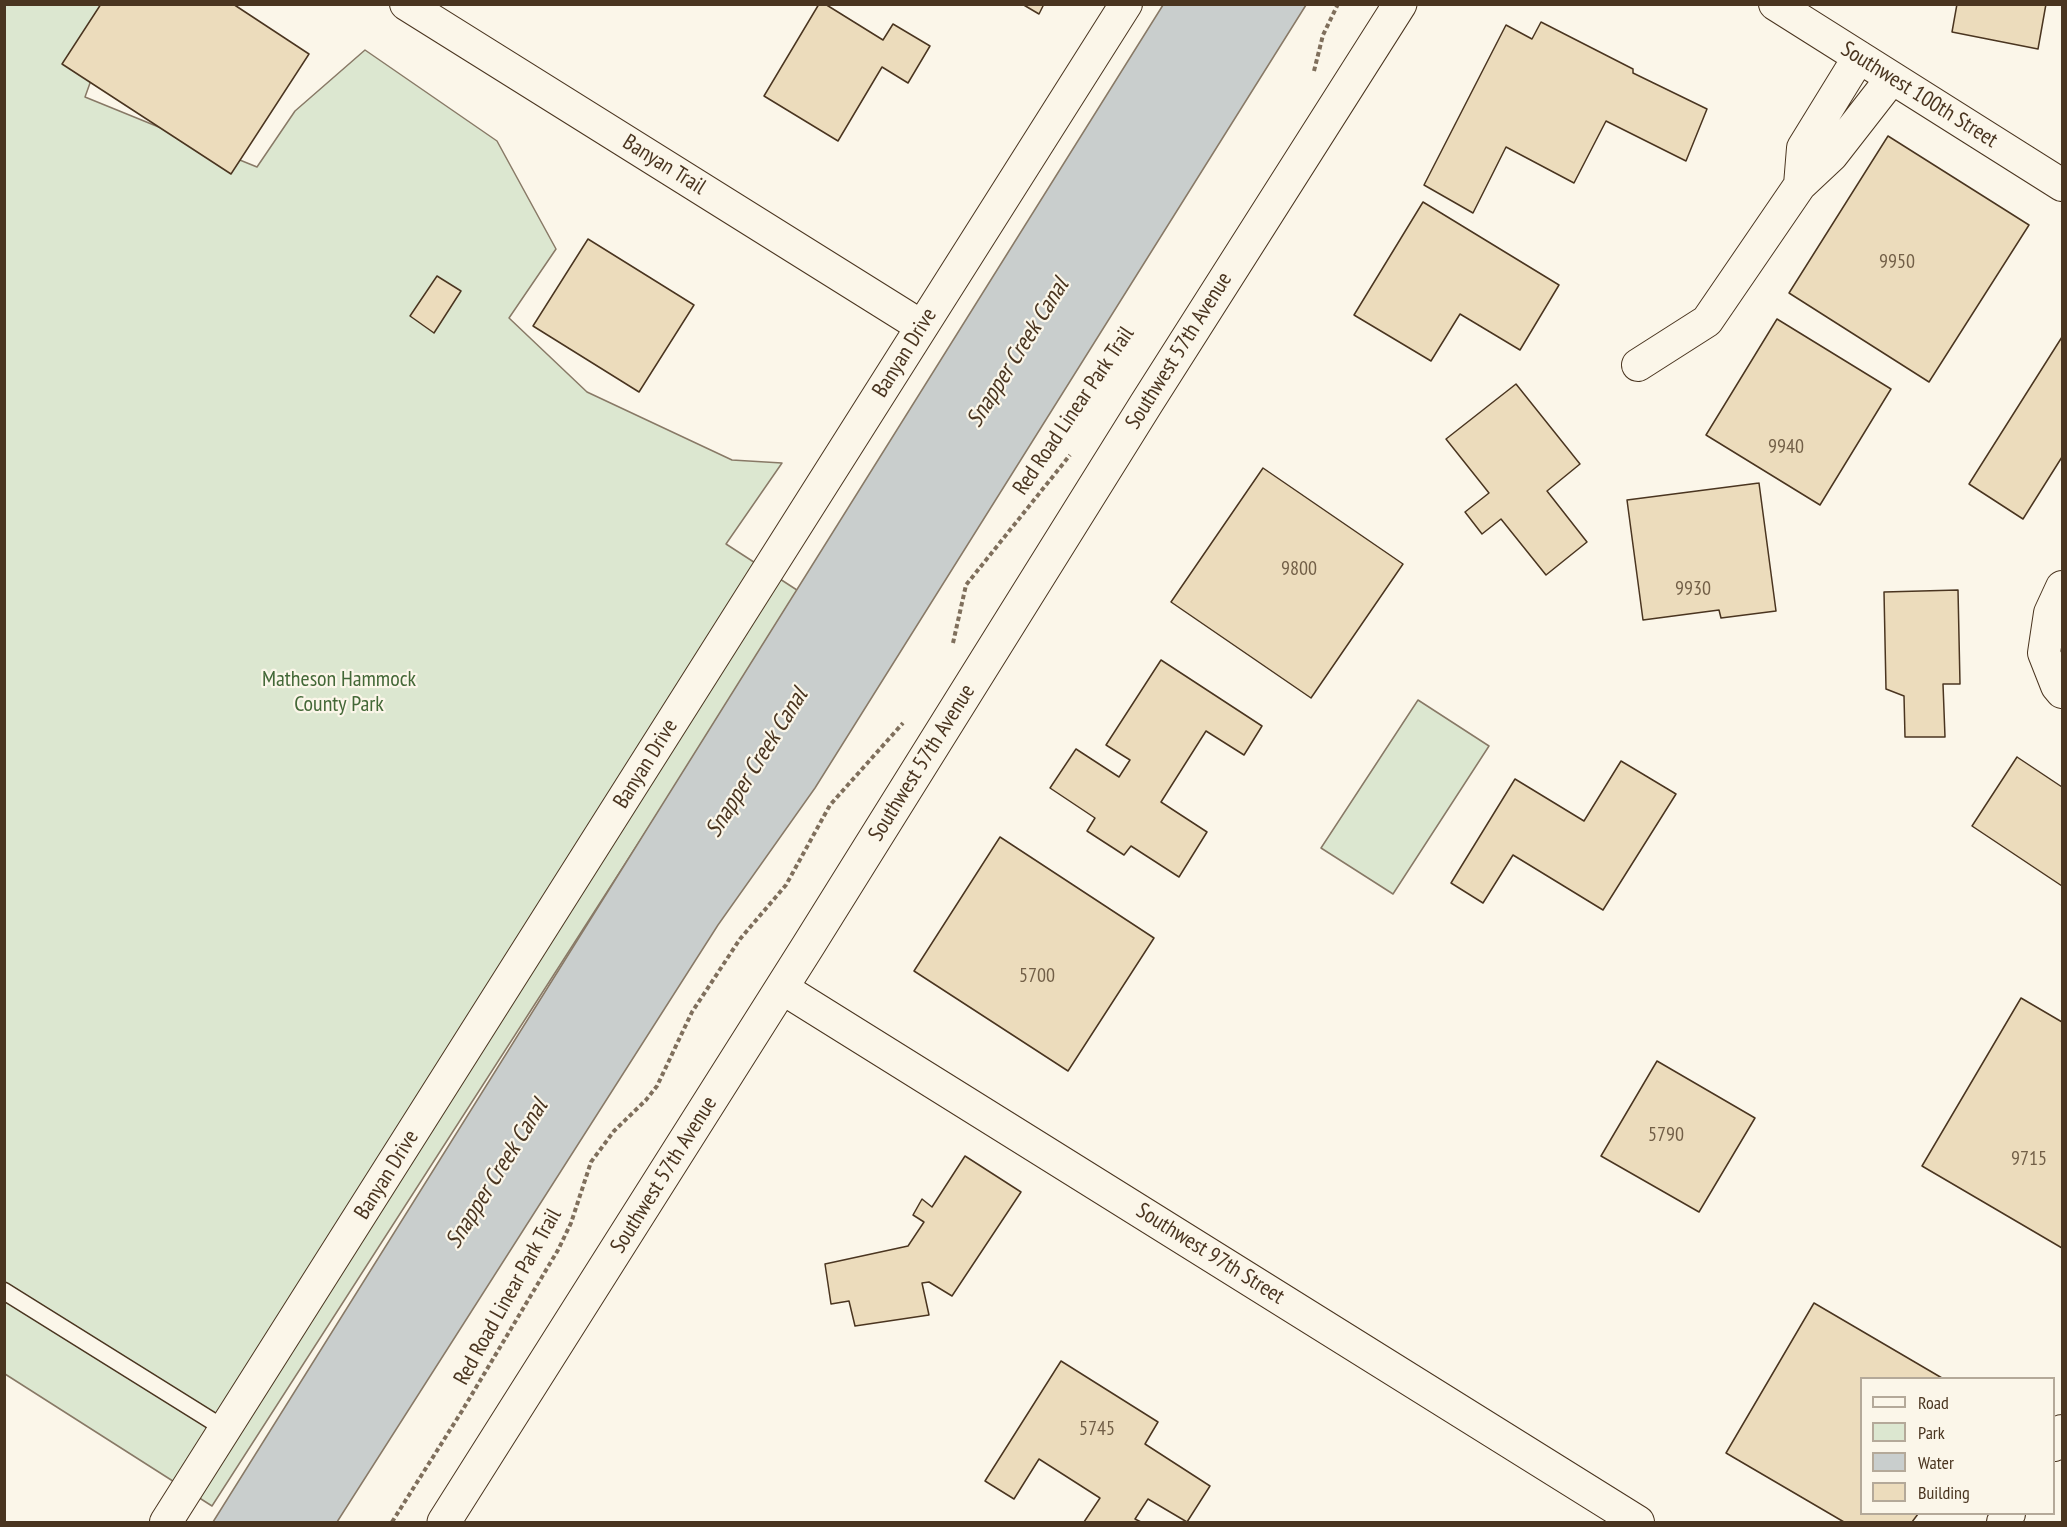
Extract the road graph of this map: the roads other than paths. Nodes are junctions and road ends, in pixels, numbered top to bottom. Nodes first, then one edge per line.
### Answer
1 (406, 4) edge
2 (1125, 4) edge
3 (1400, 4) edge
4 (1775, 4) edge
5 (1859, 57) junction
6 (1892, 78) junction
7 (1800, 185) junction
8 (2062, 185) edge
9 (921, 326) junction
10 (1638, 364) dead end
11 (2062, 587) edge
12 (2062, 692) edge
13 (782, 988) junction
14 (4, 1291) edge
15 (225, 1429) junction
16 (166, 1522) edge
17 (444, 1522) edge
18 (1638, 1522) edge

1 - 9 street, Banyan Trail
2 - 9 street, Banyan Drive
3 - 13 main road, Southwest 57th Avenue
4 - 5 street, Southwest 100th Street
5 - 6 street, Southwest 100th Street
5 - 7 street
6 - 7 street
6 - 8 street, Southwest 100th Street
7 - 10 street
9 - 15 street, Banyan Drive
11 - 12 street
13 - 17 main road, Southwest 57th Avenue
13 - 18 street, Southwest 97th Street
14 - 15 lane
15 - 16 street, Banyan Drive

